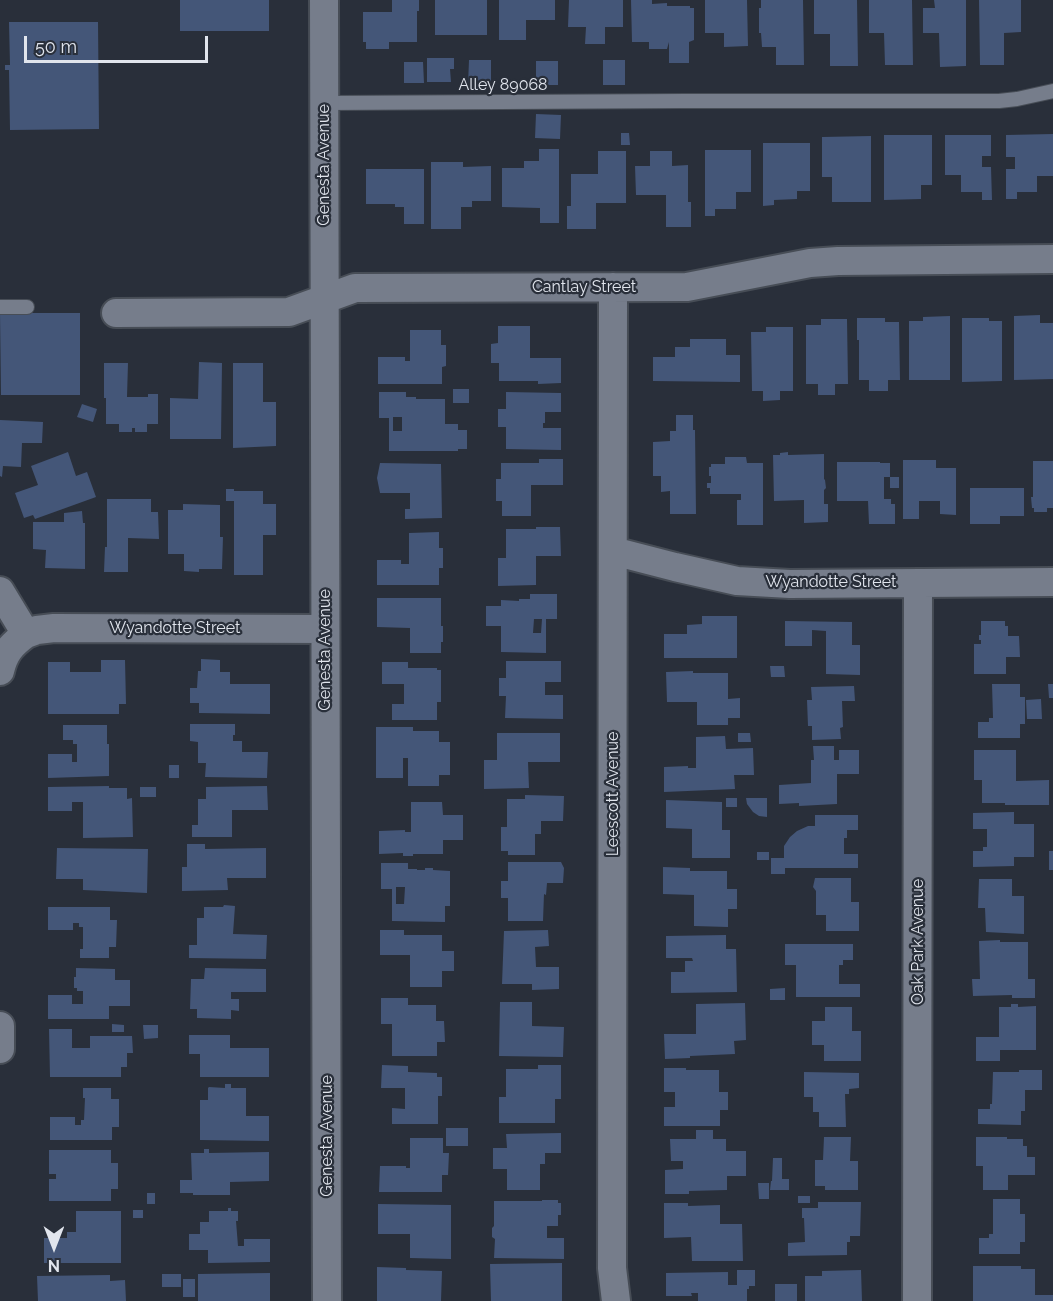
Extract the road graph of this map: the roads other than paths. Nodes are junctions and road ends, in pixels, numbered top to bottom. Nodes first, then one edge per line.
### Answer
1 (324, 0) edge
2 (1053, 91) edge
3 (324, 103) junction
4 (1053, 259) edge
5 (613, 287) junction
6 (325, 299) junction
7 (0, 307) edge
8 (27, 307) dead end
9 (116, 313) dead end
10 (613, 551) junction
11 (1053, 582) edge
12 (918, 583) junction
13 (0, 591) edge
14 (325, 629) junction
15 (26, 634) junction
16 (0, 671) edge
17 (0, 1026) edge
18 (0, 1049) edge
19 (327, 1301) edge
20 (616, 1301) edge
21 (917, 1301) edge

1 - 3 street, Genesta Avenue
2 - 3 lane, Alley 89068
3 - 6 street, Genesta Avenue
4 - 5 street, Cantlay Street
5 - 6 street, Cantlay Street
5 - 10 street, Leescott Avenue
6 - 9 street, Cantlay Street
6 - 14 street, Genesta Avenue
7 - 8 lane
10 - 12 street, Wyandotte Street
10 - 20 street, Leescott Avenue
11 - 12 street, Wyandotte Street
12 - 21 street, Oak Park Avenue
13 - 15 street
14 - 15 street, Wyandotte Street
14 - 19 street, Genesta Avenue
15 - 16 street
17 - 18 street

